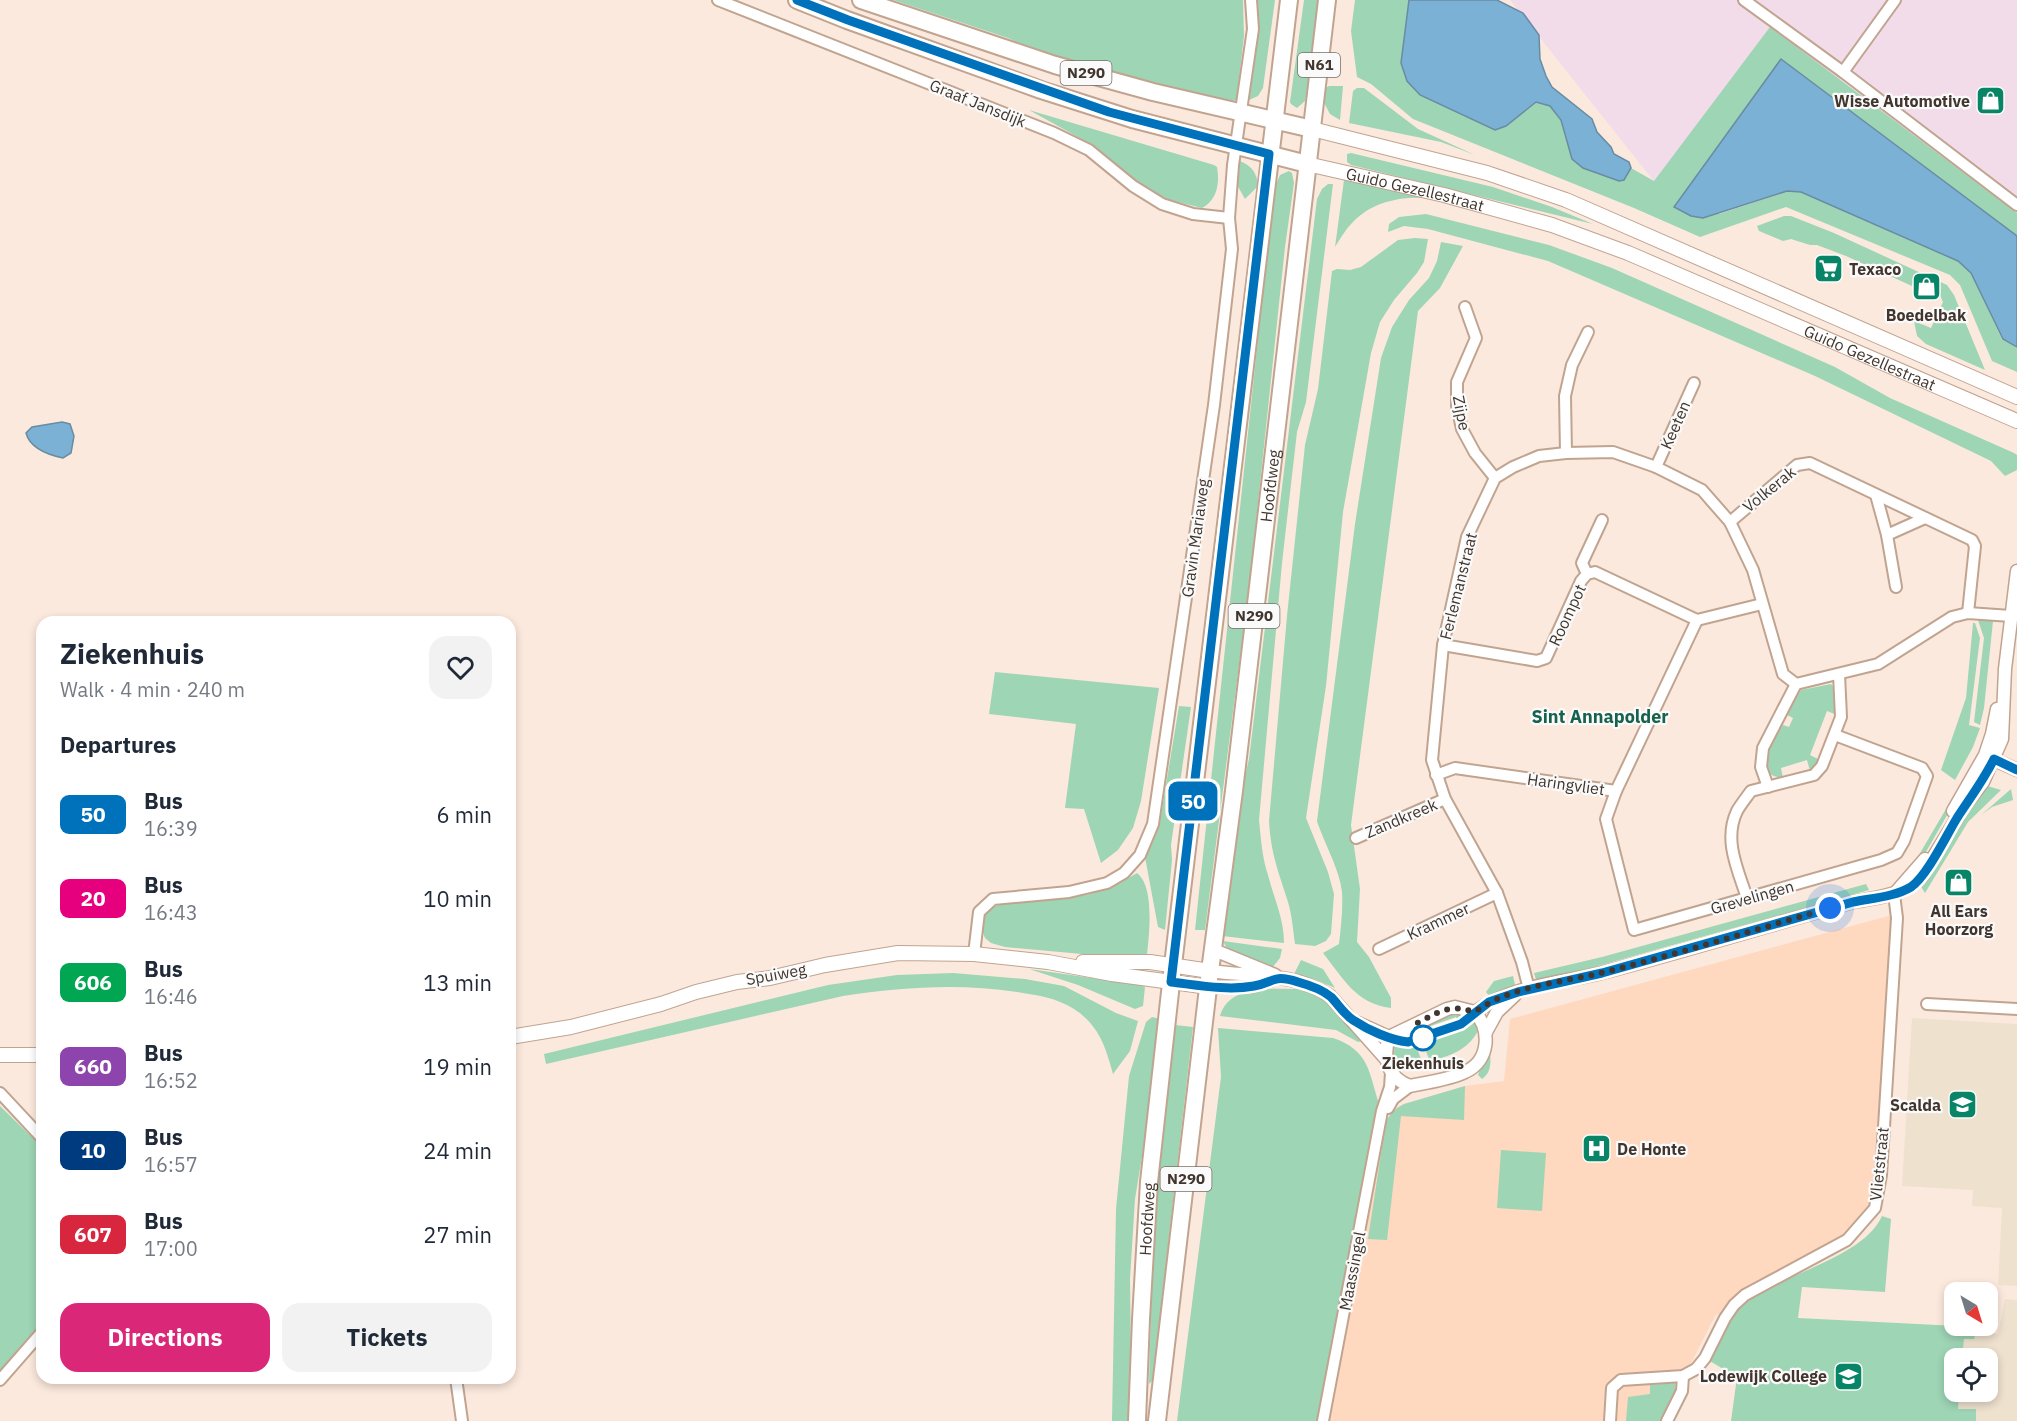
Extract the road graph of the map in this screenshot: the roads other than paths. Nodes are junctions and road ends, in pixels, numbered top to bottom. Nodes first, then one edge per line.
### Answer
1 (718, 0) edge
2 (797, 0) edge
3 (861, 0) edge
4 (1251, 0) edge
5 (1289, 0) edge
6 (1327, 0) edge
7 (1744, 0) edge
8 (1895, 0) edge
9 (1843, 72) junction
10 (1240, 112) junction
11 (1274, 120) junction
12 (1311, 129) junction
13 (1236, 145) junction
14 (1269, 154) junction
15 (1307, 164) junction
16 (2017, 205) edge
17 (1229, 218) junction
18 (1465, 307) dead end
19 (1588, 332) dead end
20 (1694, 383) dead end
21 (2017, 397) edge
22 (2017, 421) edge
23 (1566, 453) junction
24 (1656, 467) junction
25 (1496, 478) junction
26 (1876, 495) junction
27 (1925, 518) junction
28 (1602, 520) dead end
29 (1730, 522) junction
30 (1887, 535) junction
31 (2017, 571) edge
32 (1587, 574) junction
33 (1896, 587) dead end
34 (1762, 604) junction
35 (1968, 613) junction
36 (2011, 616) junction
37 (1697, 620) junction
38 (1443, 645) junction
39 (1839, 674) junction
40 (1796, 684) junction
41 (1834, 735) junction
42 (1989, 757) junction
43 (2017, 770) edge
44 (1436, 775) junction
45 (1768, 787) junction
46 (1616, 791) junction
47 (1445, 799) junction
48 (1356, 838) dead end
49 (1497, 893) junction
50 (1894, 894) junction
51 (1747, 898) junction
52 (1379, 949) dead end
53 (1214, 950) junction
54 (974, 954) junction
55 (1172, 974) junction
56 (1279, 977) junction
57 (1210, 979) junction
58 (1523, 991) junction
59 (1927, 1004) dead end
60 (2017, 1009) edge
61 (1475, 1012) junction
62 (1352, 1019) junction
63 (1486, 1032) junction
64 (516, 1036) edge
65 (1389, 1037) junction
66 (0, 1055) edge
67 (36, 1055) edge
68 (1386, 1059) junction
69 (1391, 1073) junction
70 (1410, 1086) junction
71 (0, 1093) edge
72 (1380, 1121) junction
73 (36, 1132) edge
74 (36, 1339) edge
75 (1683, 1376) junction
76 (0, 1380) edge
77 (457, 1384) edge
78 (462, 1421) edge
79 (1137, 1421) edge
80 (1157, 1421) edge
81 (1323, 1421) edge
82 (1610, 1421) edge
83 (1667, 1421) edge

1 - 17 street, Graaf Jansdijk
2 - 13 main road, Guido Gezellestraat / N290
3 - 10 main road, Guido Gezellestraat / N290
4 - 10 street, Gravin Mariaweg
5 - 11 main road, Hoofdweg / N61
6 - 12 main road, Hoofdweg / N61
7 - 9 street
8 - 9 street
9 - 16 street
10 - 11 main road, Guido Gezellestraat / N290
10 - 13 street, Gravin Mariaweg
11 - 12 main road, Guido Gezellestraat / N290
11 - 14 main road, Hoofdweg / N61
12 - 15 main road, Hoofdweg / N290
12 - 21 main road, Guido Gezellestraat
13 - 14 main road, Guido Gezellestraat / N290
13 - 17 street, Gravin Mariaweg
14 - 15 main road, Guido Gezellestraat / N290
14 - 55 main road, Hoofdweg / N290
15 - 22 main road, Guido Gezellestraat
15 - 53 main road, Hoofdweg / N290
17 - 54 street, Gravin Mariaweg
18 - 25 street, Zijpe
19 - 23 street
20 - 24 street, Keeten
23 - 24 street
23 - 25 street
24 - 29 street
25 - 38 street, Ferlemanstraat
26 - 27 street, Volkerak
26 - 29 street, Volkerak
26 - 30 street
27 - 30 street
27 - 35 street, Volkerak
28 - 32 street, Roompot
29 - 34 street
30 - 33 street
31 - 36 street
32 - 37 street, Roompot
32 - 38 street, Roompot
34 - 37 street
34 - 40 street
35 - 36 street
35 - 39 street
36 - 42 street
37 - 46 street, Haringvliet
38 - 44 street, Ferlemanstraat
39 - 40 street
39 - 41 street
40 - 45 street
41 - 45 street
41 - 51 street, Grevelingen
42 - 43 street
42 - 50 street
44 - 46 street, Haringvliet
44 - 47 street, Ferlemanstraat
45 - 51 street
46 - 51 street, Grevelingen
47 - 48 street, Zandkreek
47 - 49 street, Ferlemanstraat
49 - 52 street, Krammer
49 - 58 street, Ferlemanstraat
50 - 58 street
50 - 75 street, Vlietstraat
53 - 56 street
53 - 57 main road, Hoofdweg / N290
54 - 55 main road, Spuiweg
54 - 64 main road, Spuiweg
55 - 57 main road
55 - 79 main road, Hoofdweg / N290
56 - 57 street
56 - 62 street
57 - 80 main road, Hoofdweg / N290
58 - 61 street
58 - 63 street
59 - 60 street
61 - 63 street
61 - 65 street
62 - 65 street
62 - 68 street
63 - 70 street
65 - 68 street
66 - 67 main road
68 - 69 street
69 - 70 street
69 - 72 street, Maassingel
70 - 72 street
71 - 73 street
72 - 81 street, Maassingel
74 - 76 street
75 - 82 street
75 - 83 street
77 - 78 street

